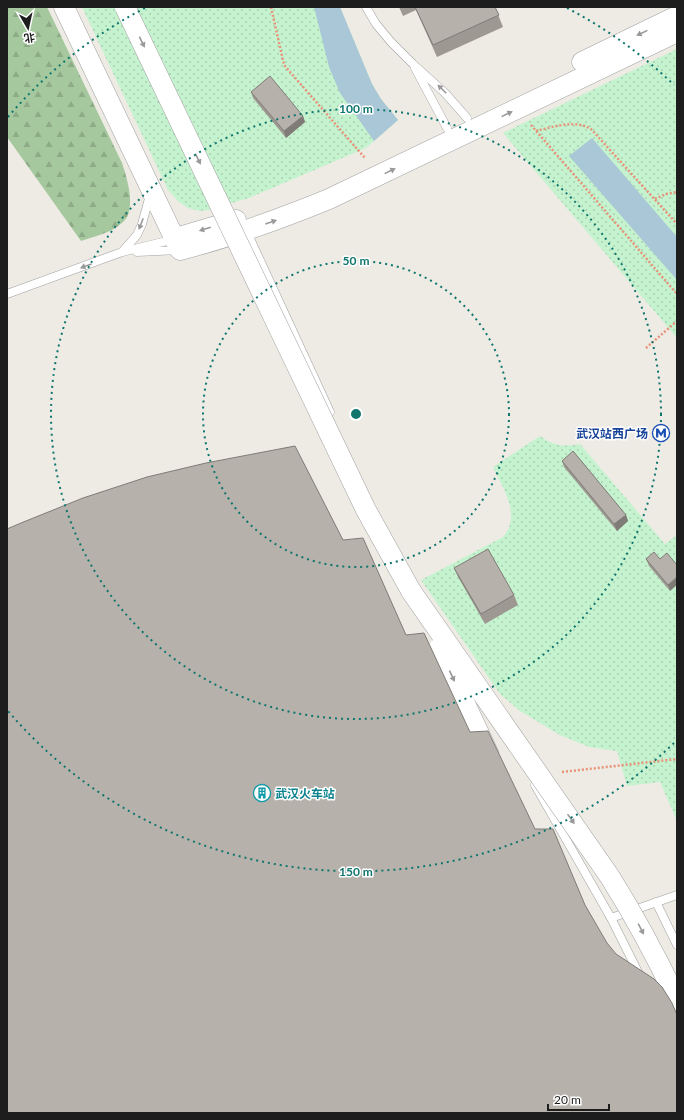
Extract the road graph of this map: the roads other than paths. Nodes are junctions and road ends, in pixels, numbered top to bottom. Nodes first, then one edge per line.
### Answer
1 (64, 7) edge
2 (125, 7) edge
3 (366, 7) edge
4 (677, 16) edge
5 (677, 32) edge
6 (413, 64) junction
7 (467, 118) junction
8 (447, 128) junction
9 (152, 190) junction
10 (244, 224) junction
11 (177, 244) junction
12 (122, 252) junction
13 (7, 294) edge
14 (333, 419) dead end
15 (372, 504) dead end
16 (411, 591) junction
17 (500, 777) edge
18 (677, 894) edge
19 (656, 902) junction
20 (611, 918) junction
21 (677, 945) edge
22 (645, 987) edge
23 (677, 1000) edge

1 - 9 street
2 -> 16 street, bridge
3 - 6 lane
4 -> 7 street
10 -> 5 street
7 -> 6 lane
6 - 8 lane
7 - 8 street
8 - 10 street
9 - 11 street
9 -> 12 lane
10 - 11 street
10 - 14 lane
11 - 12 lane
11 - 12 lane
12 -> 13 lane
15 - 20 lane
16 -> 17 street, bridge
16 -> 23 street, bridge
18 - 19 lane
19 - 20 lane
19 - 21 lane
20 - 22 lane

